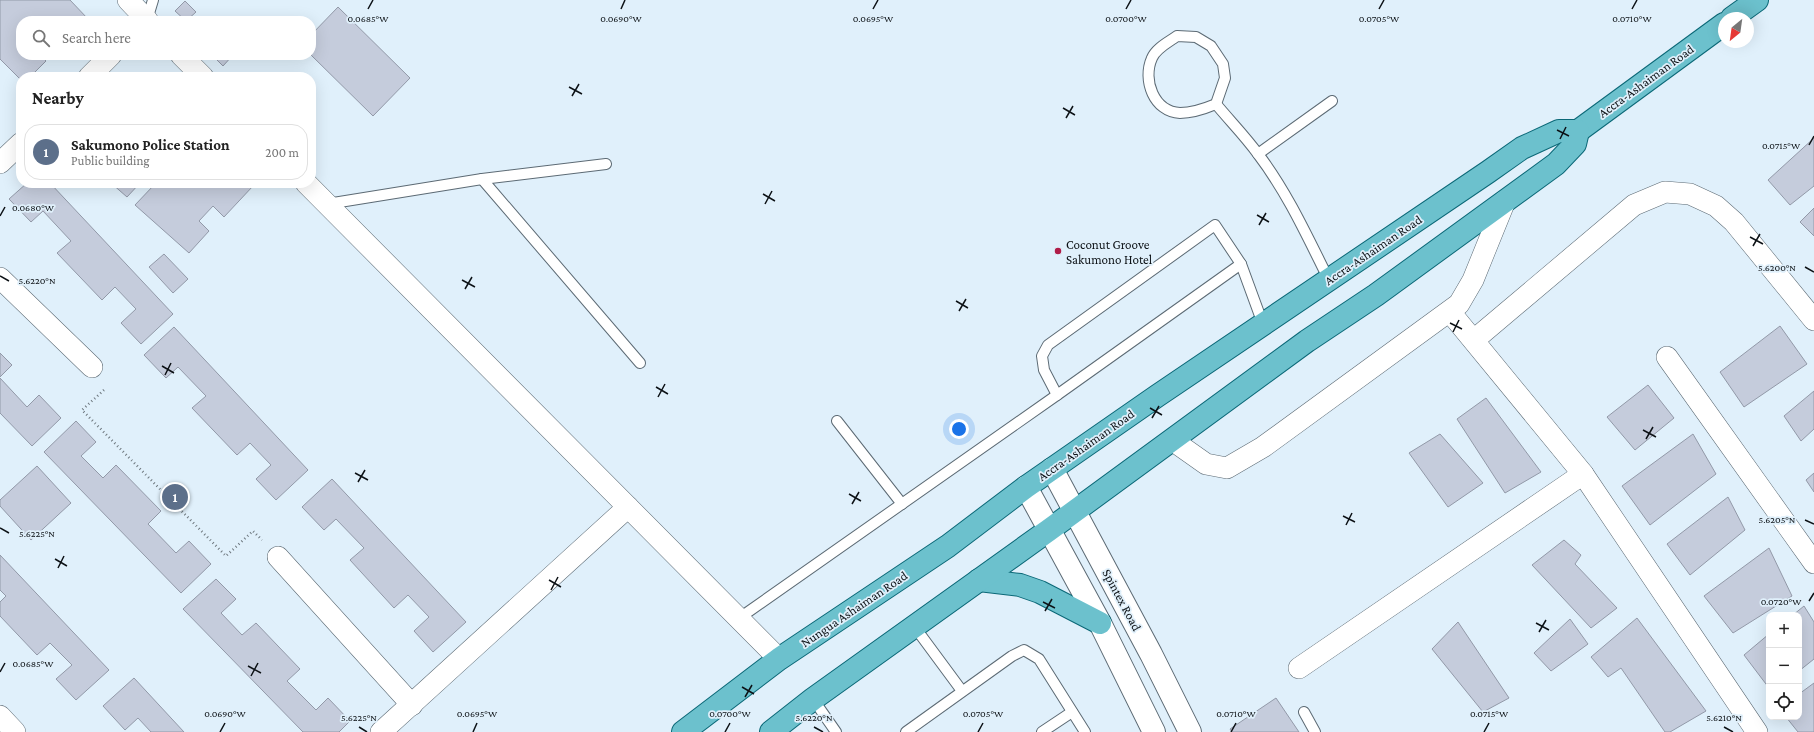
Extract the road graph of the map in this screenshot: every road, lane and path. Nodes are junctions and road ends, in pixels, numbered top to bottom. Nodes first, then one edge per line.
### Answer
1 (128, 0) edge
2 (153, 0) edge
3 (1757, 0) edge
4 (1740, 12) edge
5 (142, 16) edge
6 (148, 16) edge
7 (1718, 28) edge
8 (106, 60) edge
9 (186, 60) edge
10 (94, 72) edge
11 (198, 72) edge
12 (1332, 101) dead end
13 (1216, 104) junction
14 (1578, 131) junction
15 (16, 148) edge
16 (1258, 154) junction
17 (0, 163) edge
18 (606, 164) dead end
19 (482, 178) junction
20 (311, 188) edge
21 (1505, 201) junction
22 (327, 204) junction
23 (1241, 264) junction
24 (0, 278) edge
25 (1329, 280) junction
26 (1450, 312) junction
27 (1814, 320) edge
28 (1263, 324) junction
29 (1474, 340) junction
30 (1667, 357) dead end
31 (640, 363) dead end
32 (92, 368) joint
33 (1057, 395) junction
34 (837, 421) dead end
35 (1172, 440) junction
36 (1052, 469) junction
37 (1583, 474) junction
38 (1026, 487) junction
39 (902, 504) junction
40 (628, 507) junction
41 (1074, 511) junction
42 (1049, 530) junction
43 (278, 557) joint
44 (1814, 563) edge
45 (979, 580) junction
46 (738, 619) junction
47 (1100, 623) junction
48 (914, 626) junction
49 (779, 659) junction
50 (1298, 668) dead end
51 (962, 691) junction
52 (813, 698) junction
53 (412, 705) junction
54 (1072, 712) junction
55 (1304, 712) dead end
56 (0, 716) edge
57 (1749, 729) edge
58 (15, 732) edge
59 (381, 732) edge
60 (683, 732) edge
61 (771, 732) edge
62 (836, 732) edge
63 (906, 732) edge
64 (1042, 732) edge
65 (1085, 732) edge
66 (1154, 732) edge
67 (1190, 732) edge
68 (1315, 732) edge

1 - 5 street
2 - 6 lane
3 - 4 main road
7 - 14 main road, Accra-Ashaiman Road
8 - 10 street
9 - 11 street
12 - 16 lane
13 - 13 lane
13 - 16 lane
14 - 21 main road
14 - 25 main road, Accra-Ashaiman Road
15 - 17 street
16 - 25 lane
18 - 19 lane
19 - 22 lane
19 - 31 lane
20 - 22 street
21 - 26 street
21 - 35 main road
22 - 40 street
23 - 28 lane
23 - 33 lane
23 - 33 lane
24 - 32 street
25 - 28 main road, Accra-Ashaiman Road
26 - 29 street
26 - 35 street
27 - 29 street
28 - 36 main road, Accra-Ashaiman Road
29 - 37 street
30 - 44 street
32 - 43 path
33 - 39 lane
34 - 39 lane
35 - 41 main road
36 - 38 main road, Accra-Ashaiman Road
36 - 41 main road, Spintex Road
37 - 50 street
37 - 57 street
38 - 42 main road
38 - 49 main road, Nungua Ashaiman Road
39 - 46 lane
40 - 46 street
40 - 53 street
41 - 42 main road
41 - 67 main road, Spintex Road
42 - 45 main road
42 - 47 main road
43 - 53 street
45 - 47 main road
45 - 48 main road
46 - 49 street
47 - 66 main road
48 - 51 lane
48 - 52 main road
49 - 60 main road, Nungua Ashaiman Road
51 - 54 lane
51 - 63 lane
52 - 61 main road
52 - 62 lane
53 - 59 street
54 - 64 lane
54 - 65 lane
55 - 68 lane
56 - 58 street

